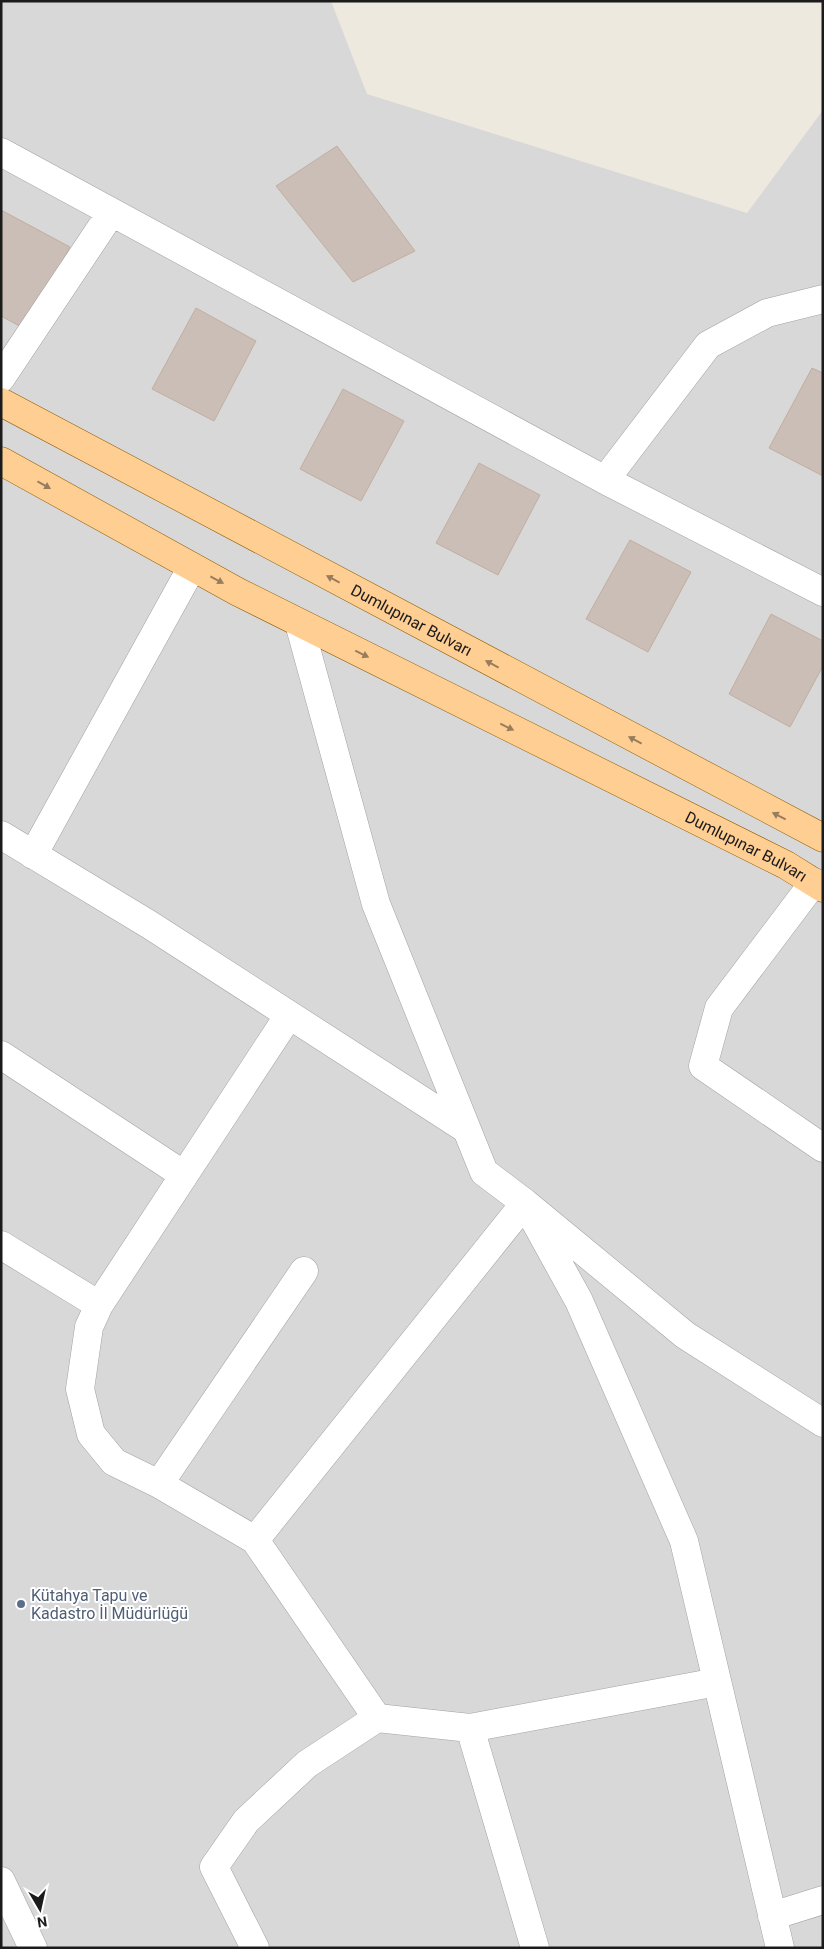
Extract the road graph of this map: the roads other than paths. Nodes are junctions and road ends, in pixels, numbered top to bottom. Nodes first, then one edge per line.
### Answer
1 (1, 152) edge
2 (111, 212) junction
3 (823, 299) edge
4 (1, 378) edge
5 (1, 402) edge
6 (1, 461) edge
7 (605, 480) junction
8 (192, 567) junction
9 (823, 592) edge
10 (299, 623) junction
11 (1, 836) edge
12 (823, 838) edge
13 (33, 855) junction
14 (818, 885) edge
15 (289, 1015) junction
16 (1, 1055) edge
17 (466, 1129) junction
18 (823, 1148) edge
19 (184, 1175) junction
20 (526, 1203) junction
21 (1, 1245) edge
22 (304, 1271) dead end
23 (100, 1305) junction
24 (820, 1414) edge
25 (159, 1484) junction
26 (255, 1540) junction
27 (717, 1682) junction
28 (376, 1718) junction
29 (470, 1728) junction
30 (1, 1881) edge
31 (823, 1900) edge
32 (772, 1916) junction
33 (33, 1948) edge
34 (255, 1948) edge
35 (535, 1948) edge
36 (780, 1948) edge

1 - 2 street
2 - 4 street
2 - 7 street
3 - 7 street
12 -> 5 main road, Dumlupınar Bulvarı
6 -> 8 main road, Dumlupınar Bulvarı
7 - 9 street
8 -> 10 main road, Dumlupınar Bulvarı
8 - 13 street
10 -> 14 main road, Dumlupınar Bulvarı
10 - 17 street
11 - 13 street
13 - 15 street
14 - 18 street
15 - 17 street
15 - 19 street
16 - 19 street
17 - 20 street
19 - 23 street
20 - 24 street
20 - 26 street
20 - 27 street
21 - 23 street
22 - 25 street
23 - 25 street
25 - 26 street
26 - 28 street
27 - 29 street
27 - 32 street
28 - 29 street
28 - 34 street
29 - 35 street
30 - 33 street
31 - 32 street
32 - 36 street

